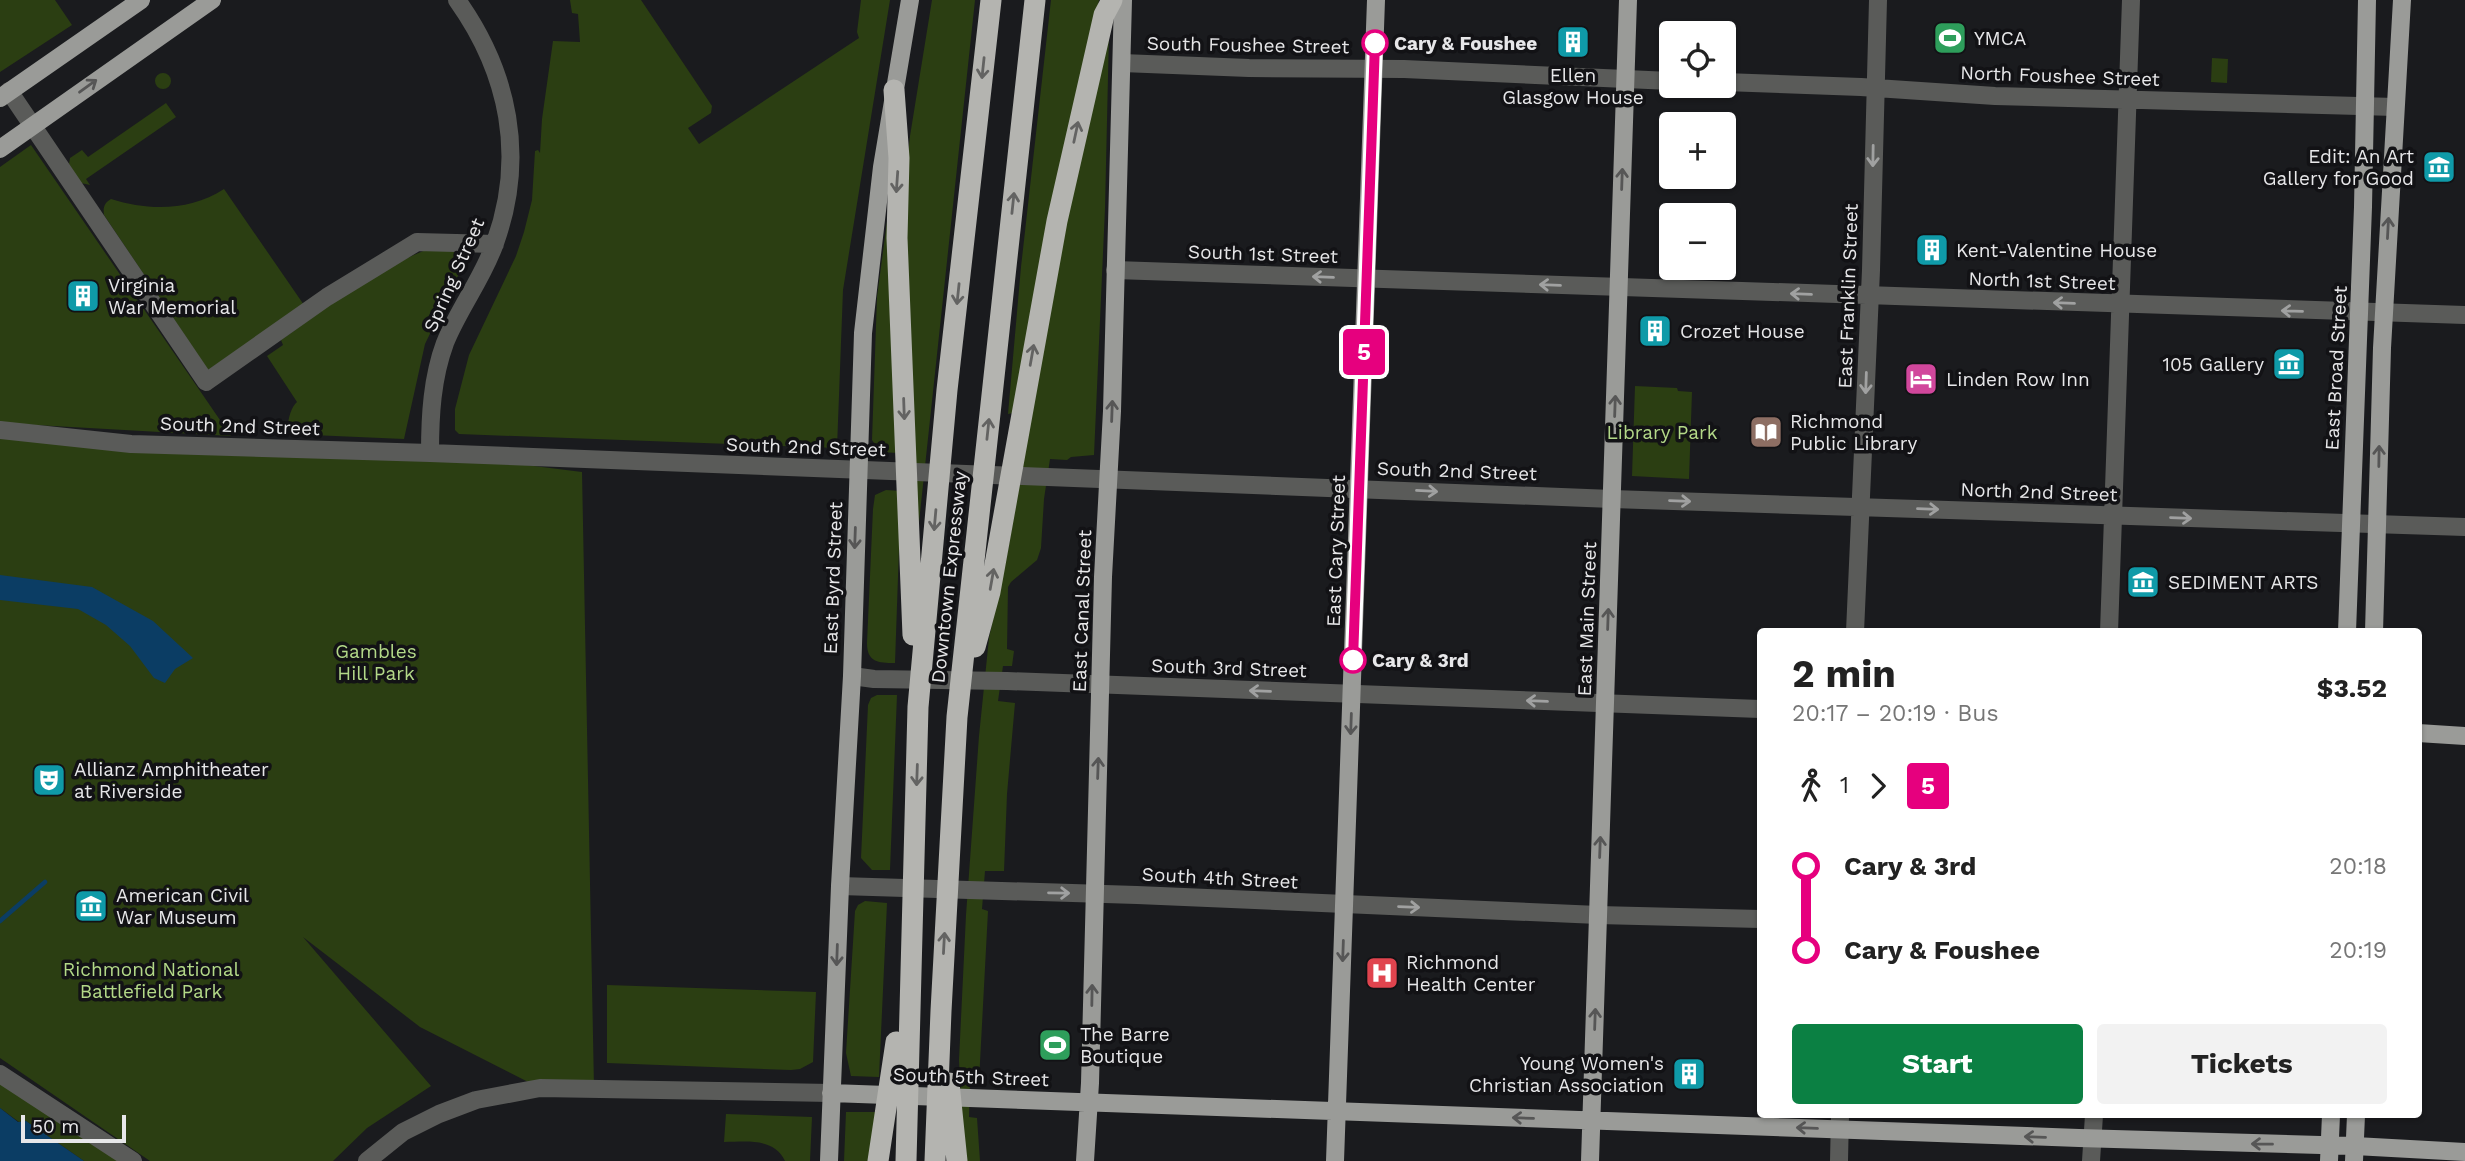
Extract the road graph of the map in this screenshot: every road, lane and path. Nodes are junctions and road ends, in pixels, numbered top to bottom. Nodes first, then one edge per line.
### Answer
1 (141, 0) edge
2 (212, 0) edge
3 (457, 0) edge
4 (910, 0) edge
5 (991, 0) edge
6 (1035, 0) edge
7 (1112, 0) edge
8 (1123, 0) edge
9 (1377, 0) edge
10 (1628, 0) edge
11 (1878, 0) edge
12 (2131, 0) edge
13 (2367, 0) edge
14 (2402, 0) edge
15 (1122, 63) junction
16 (1374, 68) junction
17 (1625, 79) junction
18 (1659, 80) edge
19 (1736, 82) edge
20 (1875, 88) junction
21 (894, 90) junction
22 (5, 94) edge
23 (2128, 99) junction
24 (2364, 106) junction
25 (2395, 107) junction
26 (33, 125) junction
27 (0, 149) edge
28 (495, 244) junction
29 (1115, 270) junction
30 (1367, 279) junction
31 (1619, 287) junction
32 (1870, 296) junction
33 (2120, 305) junction
34 (2360, 313) junction
35 (2384, 314) junction
36 (2465, 316) edge
37 (0, 430) edge
38 (430, 453) junction
39 (857, 469) junction
40 (1108, 479) junction
41 (1359, 488) junction
42 (1612, 499) junction
43 (1860, 507) junction
44 (2113, 516) junction
45 (2350, 523) junction
46 (2377, 524) junction
47 (2465, 527) edge
48 (1855, 628) edge
49 (2109, 628) edge
50 (2347, 628) edge
51 (2374, 628) edge
52 (852, 676) junction
53 (1101, 685) junction
54 (1352, 694) junction
55 (1605, 704) junction
56 (918, 707) junction
57 (1757, 709) edge
58 (957, 716) junction
59 (2422, 733) edge
60 (2465, 736) edge
61 (840, 886) junction
62 (1095, 894) junction
63 (1344, 905) junction
64 (1598, 915) junction
65 (1757, 919) edge
66 (911, 984) junction
67 (941, 1012) junction
68 (0, 1074) edge
69 (831, 1093) junction
70 (1088, 1102) junction
71 (1337, 1111) junction
72 (2094, 1118) edge
73 (2331, 1118) edge
74 (2356, 1118) edge
75 (1591, 1121) junction
76 (1840, 1122) edge
77 (2092, 1139) junction
78 (2465, 1152) edge
79 (2330, 1153) edge
80 (2355, 1153) edge
81 (133, 1161) edge
82 (367, 1161) edge
83 (829, 1161) edge
84 (878, 1161) edge
85 (906, 1161) edge
86 (935, 1161) edge
87 (957, 1161) edge
88 (1085, 1161) edge
89 (1335, 1161) edge
90 (1590, 1161) edge
91 (1839, 1161) edge
92 (2091, 1161) edge

1 - 22 main road
26 -> 2 main road
3 - 28 street, Spring Street
4 - 21 main road, East Byrd Street
5 -> 56 highway, Downtown Expressway
58 -> 6 highway, Downtown Expressway
58 -> 7 highway
8 - 15 main road, East Canal Street
9 - 16 main road, East Cary Street
10 - 17 main road, East Main Street
11 - 20 street, East Franklin Street
12 - 23 street
13 - 24 main road, East Broad Street
14 - 25 main road
15 - 16 street, South Foushee Street
15 - 29 main road, East Canal Street
16 - 17 street, South Foushee Street
16 - 30 main road, East Cary Street
17 - 18 street
31 -> 17 main road, East Main Street
19 - 20 street, North Foushee Street
20 - 23 street, North Foushee Street
20 -> 32 street, East Franklin Street
21 - 39 main road, East Byrd Street
21 -> 56 highway
22 - 26 street
23 - 24 street, North Foushee Street
23 - 33 street
24 - 25 street, North Foushee Street
24 - 34 main road, East Broad Street
35 -> 25 main road
26 - 27 main road
26 - 28 street
28 - 38 street, Spring Street
30 -> 29 street, South 1st Street
40 -> 29 main road, East Canal Street
31 -> 30 street, South 1st Street
30 - 41 main road, East Cary Street
32 -> 31 street, North 1st Street
42 -> 31 main road, East Main Street
33 -> 32 street, North 1st Street
32 -> 43 street, East Franklin Street
34 -> 33 street, North 1st Street
33 - 44 street
34 - 35 street, North 1st Street
34 - 45 main road, East Broad Street
35 - 36 street, North 1st Street
46 -> 35 main road
37 - 38 street, South 2nd Street
38 - 39 street, South 2nd Street
39 - 40 street, South 2nd Street
39 -> 52 main road, East Byrd Street
40 - 41 street, South 2nd Street
40 - 53 main road, East Canal Street
41 -> 42 street, South 2nd Street
41 - 54 main road, East Cary Street
42 -> 43 street, North 2nd Street
55 -> 42 main road, East Main Street
43 -> 44 street, North 2nd Street
43 - 48 street, East Franklin Street
44 -> 45 street, North 2nd Street
44 - 49 street
45 - 46 street, North 2nd Street
45 - 50 main road, East Broad Street
46 - 47 street, North 2nd Street
46 - 51 main road
52 - 53 street, South 3rd Street
52 - 61 main road, East Byrd Street
54 -> 53 street, South 3rd Street
62 -> 53 main road, East Canal Street
55 -> 54 street, South 3rd Street
54 -> 63 main road, East Cary Street
55 - 57 street, South 3rd Street
64 -> 55 main road, East Main Street
56 -> 66 highway, Downtown Expressway
67 -> 58 highway, Downtown Expressway
59 - 60 main road
61 -> 62 street, South 4th Street
61 -> 69 main road, East Byrd Street
62 - 63 street, South 4th Street
70 -> 62 main road, East Canal Street
63 -> 64 street, South 4th Street
63 -> 71 main road, East Cary Street
64 - 65 street, South 4th Street
75 -> 64 main road, East Main Street
66 - 84 highway
66 - 85 highway, Downtown Expressway
67 - 86 highway, Downtown Expressway
67 - 87 highway
68 - 81 street
69 - 70 main road, South 5th Street
69 - 82 street, South 5th Street
69 - 83 main road, East Byrd Street
70 - 71 main road, South 5th Street
70 - 88 main road, East Canal Street
75 -> 71 main road, South 5th Street
71 - 89 main road, East Cary Street
72 - 77 street
73 - 79 main road
74 - 80 main road
76 -> 75 main road, South 5th Street
75 - 90 main road, East Main Street
77 -> 76 main road, South 5th Street
76 - 91 street
79 -> 77 main road, South 5th Street
77 - 92 street
78 - 80 main road, South 5th Street
79 - 80 main road, South 5th Street

